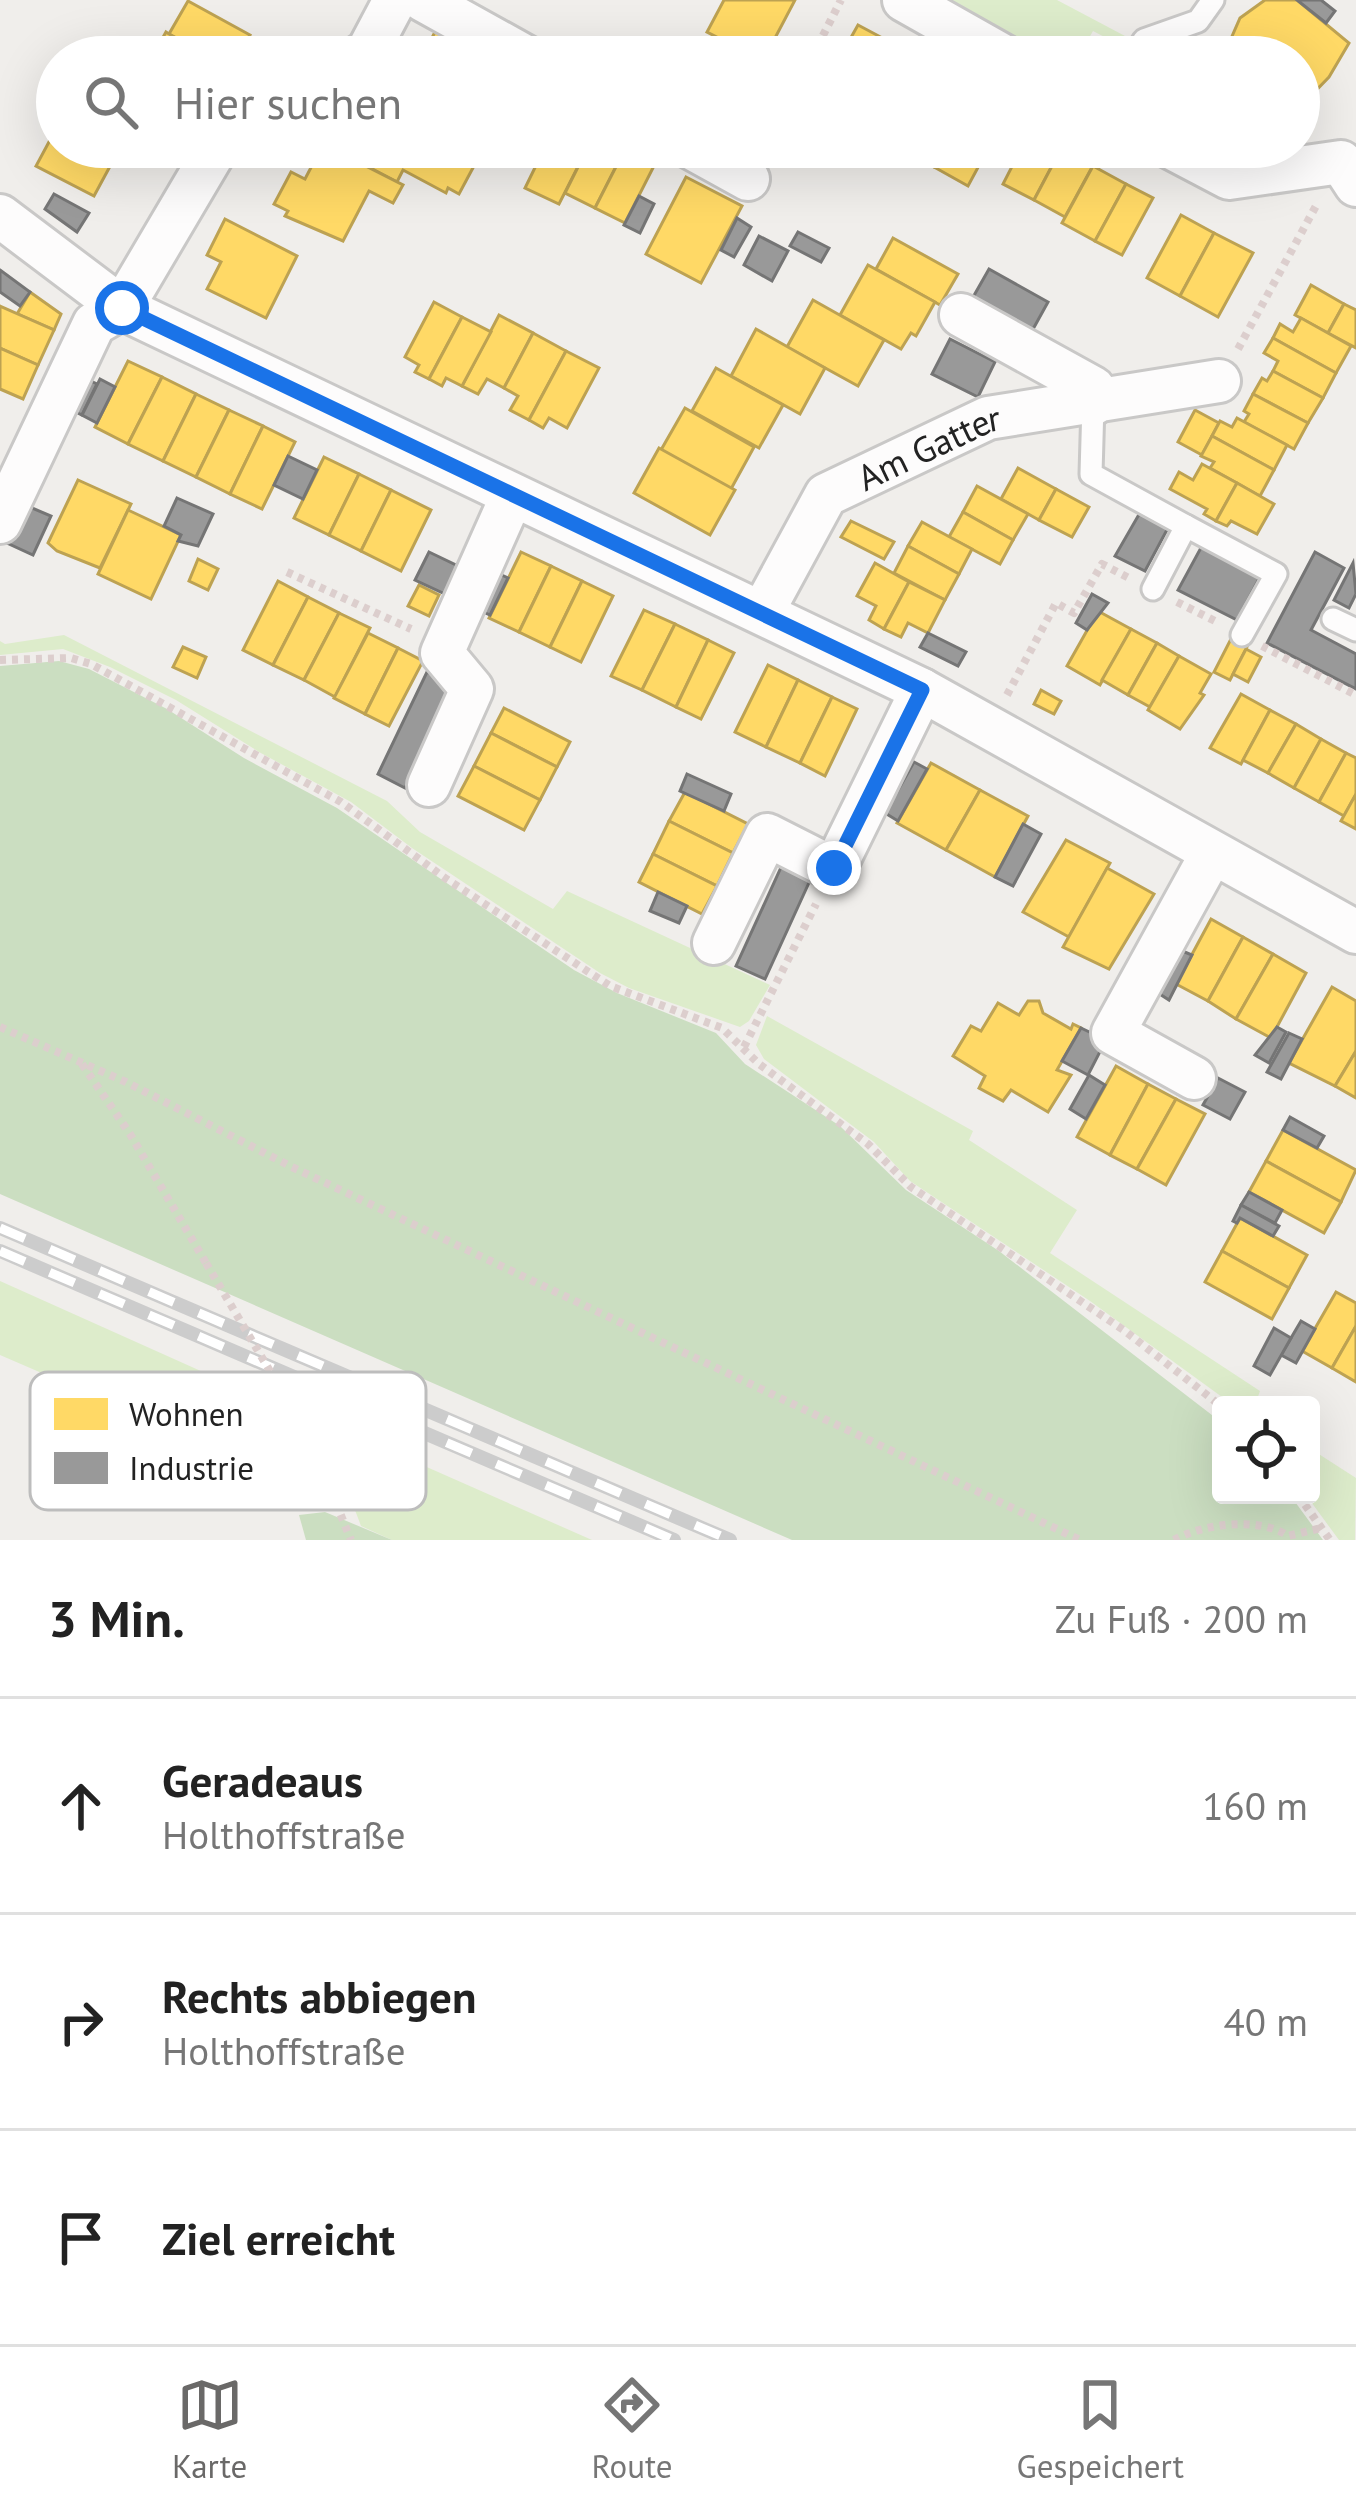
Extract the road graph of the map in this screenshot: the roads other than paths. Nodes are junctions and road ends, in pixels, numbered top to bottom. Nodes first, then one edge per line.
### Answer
1 (395, 0) edge
2 (423, 0) edge
3 (904, 0) edge
4 (1213, 0) edge
5 (376, 36) edge
6 (488, 36) edge
7 (968, 36) edge
8 (1155, 36) edge
9 (1351, 163) edge
10 (1320, 167) edge
11 (205, 168) edge
12 (728, 168) edge
13 (1210, 168) edge
14 (1310, 168) edge
15 (748, 179) dead end
16 (0, 217) edge
17 (122, 308) junction
18 (962, 316) dead end
19 (1220, 381) road end
20 (1093, 404) junction
21 (512, 496) junction
22 (0, 522) edge
23 (1186, 526) junction
24 (1153, 590) road end
25 (764, 611) junction
26 (1334, 619) dead end
27 (1356, 630) edge
28 (1242, 635) road end
29 (922, 690) junction
30 (429, 785) dead end
31 (1211, 855) junction
32 (1356, 932) edge
33 (714, 943) dead end
34 (1194, 1078) dead end

1 - 5 street
2 - 6 street
3 - 7 street
4 - 8 lane
9 - 10 street
11 - 17 street
12 - 15 street
13 - 14 street
16 - 17 street
17 - 21 street
17 - 22 street
18 - 20 street
19 - 20 street, Am Gatter
20 - 23 lane
20 - 25 street, Am Gatter
21 - 25 street
21 - 30 street
23 - 24 lane
23 - 28 lane
25 - 29 street
26 - 27 lane
29 - 31 street
29 - 33 street
31 - 32 street
31 - 34 street

